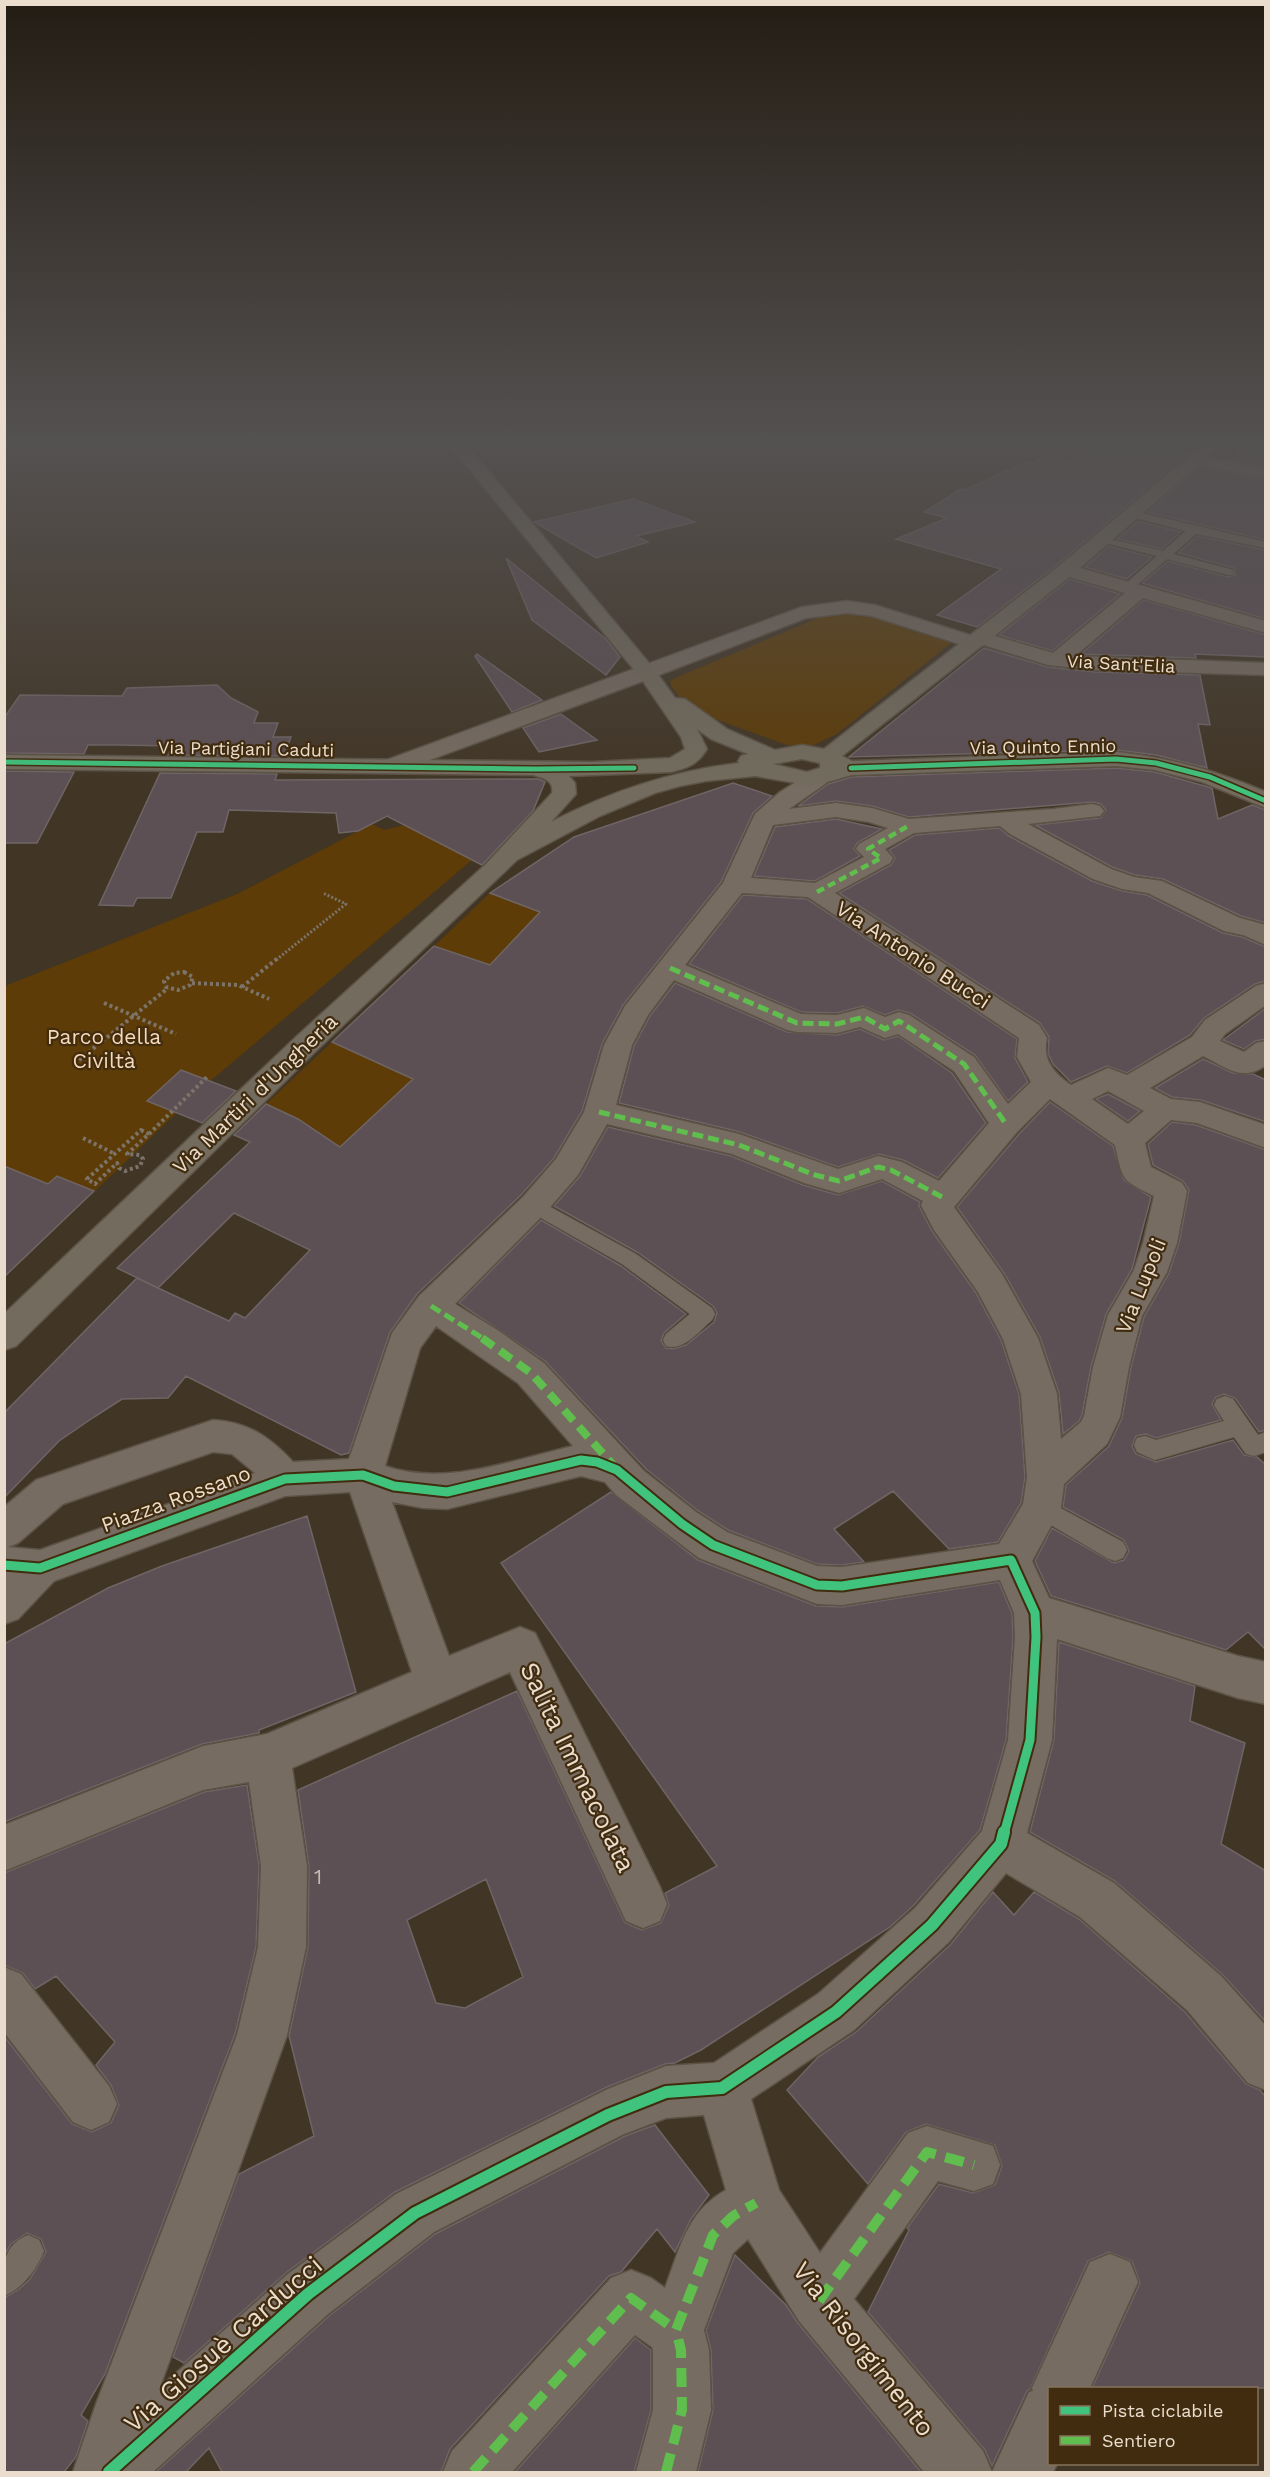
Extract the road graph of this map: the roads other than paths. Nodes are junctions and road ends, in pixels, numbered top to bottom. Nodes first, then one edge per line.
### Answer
1 (552, 559) edge
2 (1080, 559) edge
3 (1163, 559) edge
4 (1179, 559) edge
5 (1066, 570) junction
6 (1229, 572) dead end
7 (1133, 589) junction
8 (1266, 627) edge
9 (978, 641) junction
10 (1058, 660) junction
11 (1266, 669) edge
12 (651, 679) junction
13 (771, 756) junction
14 (4, 762) edge
15 (392, 766) junction
16 (833, 766) junction
17 (655, 767) junction
18 (536, 769) junction
19 (593, 769) junction
20 (564, 785) junction
21 (628, 794) junction
22 (1266, 801) edge
23 (1092, 811) dead end
24 (1005, 818) junction
25 (764, 819) junction
26 (908, 826) junction
27 (508, 855) junction
28 (735, 885) junction
29 (818, 892) junction
30 (1266, 937) edge
31 (670, 968) junction
32 (1266, 992) edge
33 (1202, 1044) junction
34 (1259, 1063) edge
35 (1128, 1088) junction
36 (1059, 1091) junction
37 (1165, 1109) junction
38 (599, 1112) junction
39 (1006, 1124) junction
40 (1266, 1137) edge
41 (1129, 1140) junction
42 (942, 1197) junction
43 (534, 1205) junction
44 (431, 1306) junction
45 (4, 1336) edge
46 (673, 1340) dead end
47 (1225, 1405) dead end
48 (1239, 1426) junction
49 (1266, 1440) edge
50 (1144, 1445) dead end
51 (617, 1470) junction
52 (363, 1474) junction
53 (285, 1479) junction
54 (423, 1491) junction
55 (1044, 1492) junction
56 (4, 1531) edge
57 (389, 1548) junction
58 (1115, 1550) dead end
59 (1011, 1560) junction
60 (22, 1566) edge
61 (4, 1605) edge
62 (1035, 1613) junction
63 (436, 1682) junction
64 (1266, 1683) edge
65 (268, 1756) junction
66 (1001, 1844) junction
67 (4, 1848) edge
68 (643, 1904) dead end
69 (11, 2015) edge
70 (1266, 2066) edge
71 (722, 2088) junction
72 (91, 2104) dead end
73 (974, 2165) dead end
74 (756, 2203) junction
75 (28, 2252) dead end
76 (4, 2280) edge
77 (1110, 2282) dead end
78 (819, 2301) junction
79 (676, 2331) junction
80 (1061, 2387) edge
81 (1048, 2417) edge
82 (103, 2472) edge
83 (110, 2472) edge
84 (473, 2472) edge
85 (666, 2472) edge
86 (962, 2472) edge
87 (1022, 2472) edge

1 - 12 street
2 - 5 street
3 - 7 lane
4 - 6 lane
5 - 7 street
5 - 9 street
7 - 8 street
7 - 10 street
9 - 10 street, Via Sant'Elia
9 - 12 street, Via Sant'Elia
9 - 16 street
10 - 11 street, Via Sant'Elia
12 - 13 street
12 - 15 street, Via Sant'Elia
12 - 17 street
13 - 16 street
13 - 17 street
14 - 15 street, Via Partigiani Caduti
15 - 18 street, Via Partigiani Caduti
16 - 21 street, Via Martiri d'Ungheria
16 - 22 street, Via Quinto Ennio
16 - 25 street
17 - 19 street, Via Partigiani Caduti
18 - 19 street, Via Partigiani Caduti
18 - 20 street
19 - 20 street
20 - 21 street
20 - 27 street, Via Martiri d'Ungheria
21 - 27 street, Via Martiri d'Ungheria
23 - 24 street
24 - 26 street
24 - 30 street
25 - 26 street
25 - 28 street
26 - 29 street
27 - 45 street, Via Martiri d'Ungheria
28 - 29 street, Via Antonio Bucci
28 - 31 street
29 - 36 street, Via Antonio Bucci
31 - 38 street
31 - 39 street
32 - 33 street
33 - 34 street
33 - 35 street
35 - 36 street
35 - 37 street
36 - 39 street
36 - 41 street
37 - 40 street
37 - 41 street
38 - 42 street
38 - 43 street
39 - 42 street
41 - 55 street, Via Lupoli
42 - 55 street
43 - 44 street
43 - 46 lane
44 - 51 street
44 - 52 street
47 - 48 lane
48 - 49 lane
48 - 50 lane
51 - 54 street
51 - 59 street
52 - 53 street, Piazza Rossano
52 - 54 street
52 - 57 street
53 - 56 street, Piazza Rossano
53 - 60 street, Piazza Rossano
54 - 57 street
55 - 58 lane
55 - 59 street, Via Lupoli
57 - 63 street
59 - 62 street
60 - 61 street
62 - 64 street
62 - 66 street
63 - 65 street
63 - 68 street, Salita Immacolata
65 - 67 street
65 - 82 street
66 - 70 street
66 - 71 street
69 - 72 street
71 - 74 street, Via Risorgimento
71 - 83 street, Via Giosuè Carducci
73 - 78 street
74 - 78 street, Via Risorgimento
74 - 79 street
75 - 76 lane
77 - 80 street
78 - 86 street, Via Risorgimento
79 - 84 street
79 - 85 street
81 - 87 street

